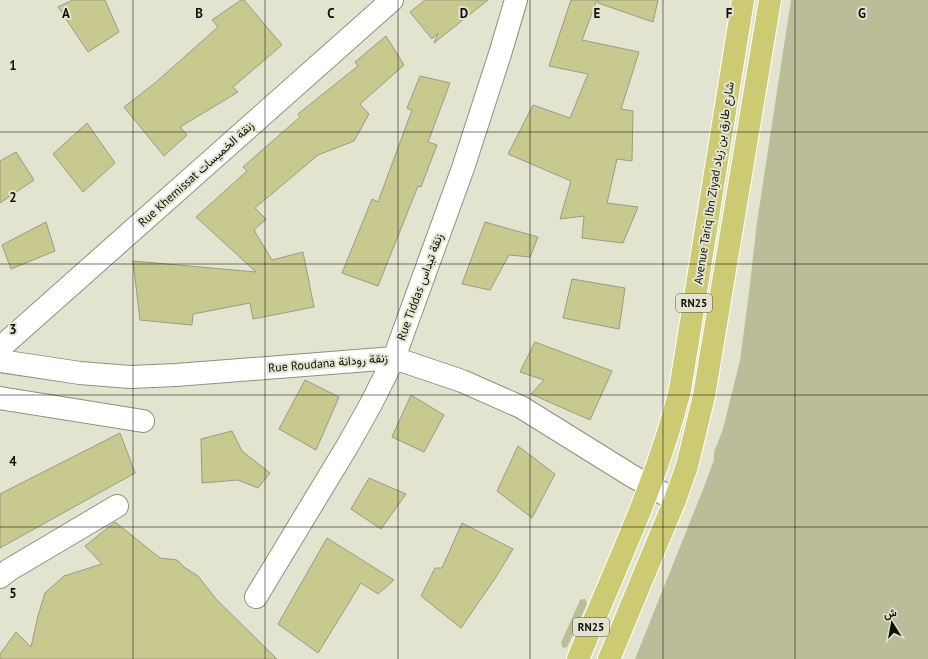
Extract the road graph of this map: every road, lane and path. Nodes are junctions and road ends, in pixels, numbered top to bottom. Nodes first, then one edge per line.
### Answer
1 (392, 0) edge
2 (516, 0) edge
3 (743, 0) edge
4 (770, 0) edge
5 (0, 348) edge
6 (394, 358) junction
7 (0, 361) edge
8 (0, 398) edge
9 (143, 421) dead end
10 (650, 486) junction
11 (675, 500) junction
12 (117, 506) dead end
13 (0, 578) edge
14 (256, 597) dead end
15 (578, 659) edge
16 (609, 659) edge

1 - 5 street, Rue Khemissat زنقة الخميسات
2 - 6 street, Rue Tiddas زنقة تيداس
3 - 10 main road, Avenue Tariq Ibn Ziyad شارع طارق بن زياد / RN25
4 - 11 main road, Avenue Tariq Ibn Ziyad شارع طارق بن زياد / RN25
6 - 7 street, Rue Roudana زنقة رودانة
6 - 10 street, Rue Roudana زنقة رودانة
6 - 14 street, Rue Tiddas زنقة تيداس
8 - 9 street
10 - 11 street, Rue Roudana زنقة رودانة
10 - 15 main road, Avenue Tariq Ibn Ziyad شارع طارق بن زياد / RN25
11 - 16 main road, Avenue Tariq Ibn Ziyad شارع طارق بن زياد / RN25
12 - 13 street

